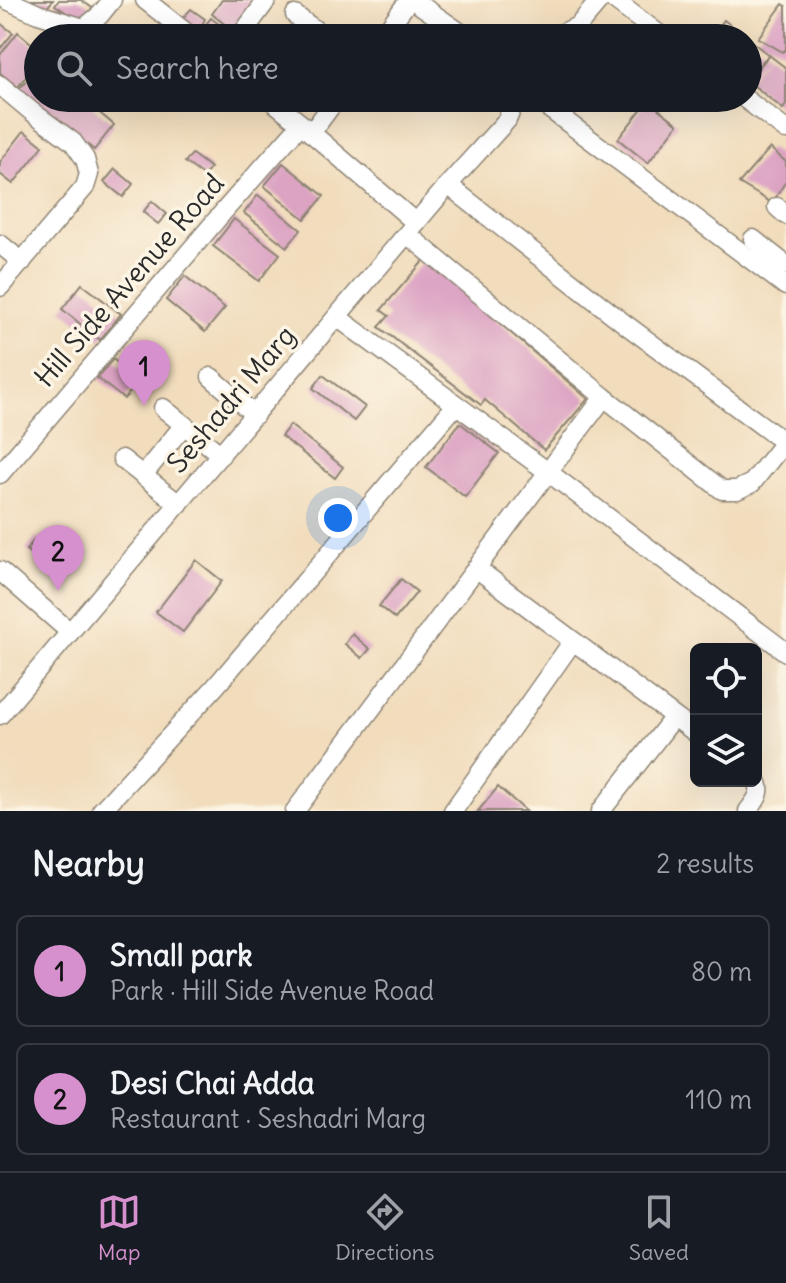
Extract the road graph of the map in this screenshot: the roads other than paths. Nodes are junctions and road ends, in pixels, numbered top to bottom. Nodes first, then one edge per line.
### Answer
1 (7, 0) edge
2 (112, 0) edge
3 (145, 0) edge
4 (267, 0) edge
5 (411, 0) edge
6 (600, 0) edge
7 (614, 0) edge
8 (295, 15) dead end
9 (71, 24) edge
10 (89, 24) edge
11 (175, 24) edge
12 (249, 24) edge
13 (307, 24) edge
14 (392, 24) edge
15 (447, 24) edge
16 (585, 24) edge
17 (646, 24) edge
18 (0, 85) edge
19 (24, 105) edge
20 (32, 112) edge
21 (286, 112) edge
22 (323, 112) edge
23 (510, 112) edge
24 (530, 112) edge
25 (561, 112) edge
26 (762, 112) edge
27 (507, 120) junction
28 (306, 128) junction
29 (786, 130) edge
30 (448, 185) junction
31 (412, 229) junction
32 (753, 239) dead end
33 (0, 244) edge
34 (22, 262) junction
35 (785, 279) edge
36 (0, 287) edge
37 (337, 317) junction
38 (211, 377) dead end
39 (604, 397) junction
40 (456, 405) junction
41 (163, 408) dead end
42 (255, 415) junction
43 (184, 425) junction
44 (785, 441) edge
45 (221, 455) junction
46 (122, 459) dead end
47 (548, 472) junction
48 (0, 474) edge
49 (143, 475) junction
50 (179, 504) junction
51 (476, 568) junction
52 (0, 571) edge
53 (70, 632) junction
54 (573, 641) junction
55 (786, 652) edge
56 (0, 715) edge
57 (674, 717) junction
58 (690, 729) edge
59 (760, 787) edge
60 (101, 811) edge
61 (295, 811) edge
62 (453, 811) edge
63 (601, 811) edge
64 (748, 811) edge

1 - 9 street
2 - 10 street
3 - 11 street
4 - 12 street
5 - 14 street
5 - 15 street
6 - 16 street
7 - 17 street
8 - 13 street
18 - 19 street
20 - 34 street
21 - 28 street
22 - 28 street, Hill Side Avenue Road
23 - 27 street, Seshadri Marg
24 - 27 street, Seshadri Marg
25 - 35 street
26 - 29 street
27 - 30 street, Seshadri Marg
28 - 31 street
28 - 48 street, Hill Side Avenue Road
30 - 31 street, Seshadri Marg
30 - 44 street
31 - 37 street, Seshadri Marg
31 - 39 street
32 - 35 street
33 - 34 street
34 - 36 street
37 - 40 street
37 - 42 street, Seshadri Marg
38 - 42 street
39 - 44 street
39 - 47 street
40 - 47 street
40 - 60 street
41 - 43 street
42 - 45 street, Seshadri Marg
43 - 45 street
43 - 49 street
45 - 50 street, Seshadri Marg
46 - 49 street
47 - 51 street
47 - 55 street
49 - 50 street
50 - 53 street, Seshadri Marg
51 - 54 street
51 - 61 street
52 - 53 street
53 - 56 street, Seshadri Marg
54 - 57 street
54 - 62 street
57 - 58 street
57 - 63 street
59 - 64 street

